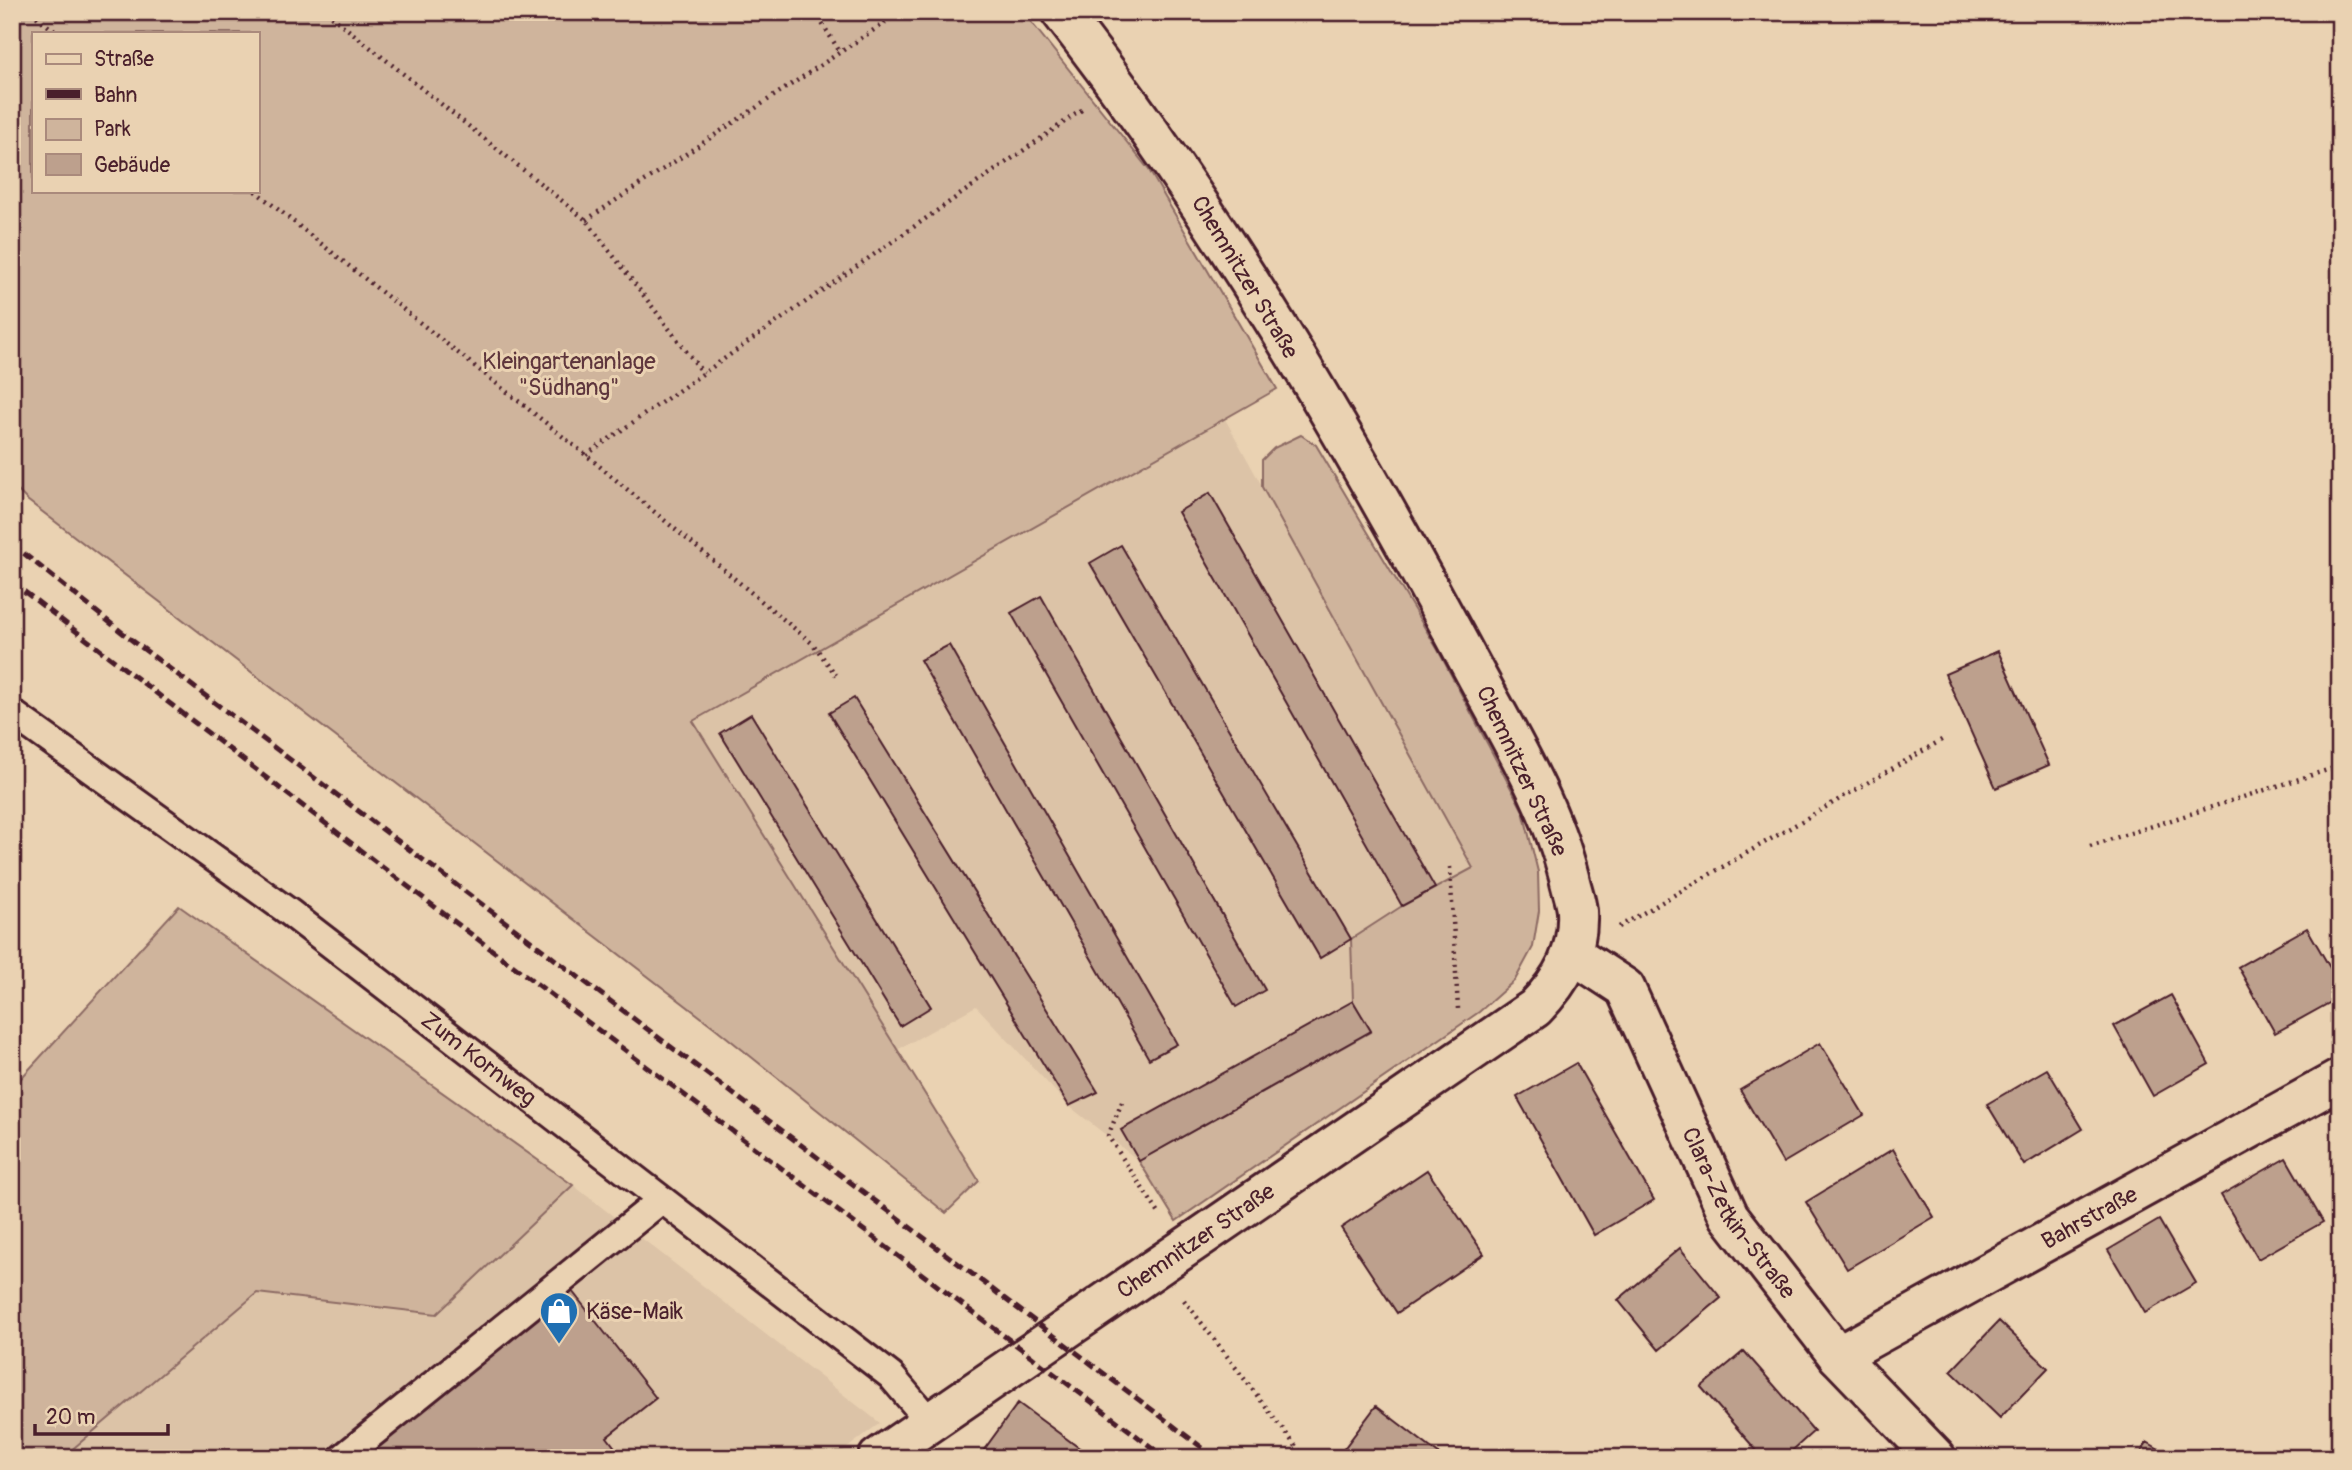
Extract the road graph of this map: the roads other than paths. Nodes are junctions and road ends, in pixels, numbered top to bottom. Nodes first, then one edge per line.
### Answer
1 (1061, 12) edge
2 (12, 713) edge
3 (1573, 954) junction
4 (2340, 1079) edge
5 (660, 1201) junction
6 (1838, 1356) junction
7 (930, 1422) junction
8 (342, 1458) edge
9 (878, 1458) edge
10 (1936, 1458) edge

1 - 3 street, Chemnitzer Straße
2 - 5 lane, Zum Kornweg
3 - 6 street, Clara-Zetkin-Straße
3 - 7 street, Chemnitzer Straße
4 - 6 street, Bahrstraße
5 - 7 lane, Zum Kornweg
5 - 8 lane
6 - 10 street, Clara-Zetkin-Straße
7 - 9 street, Chemnitzer Straße

